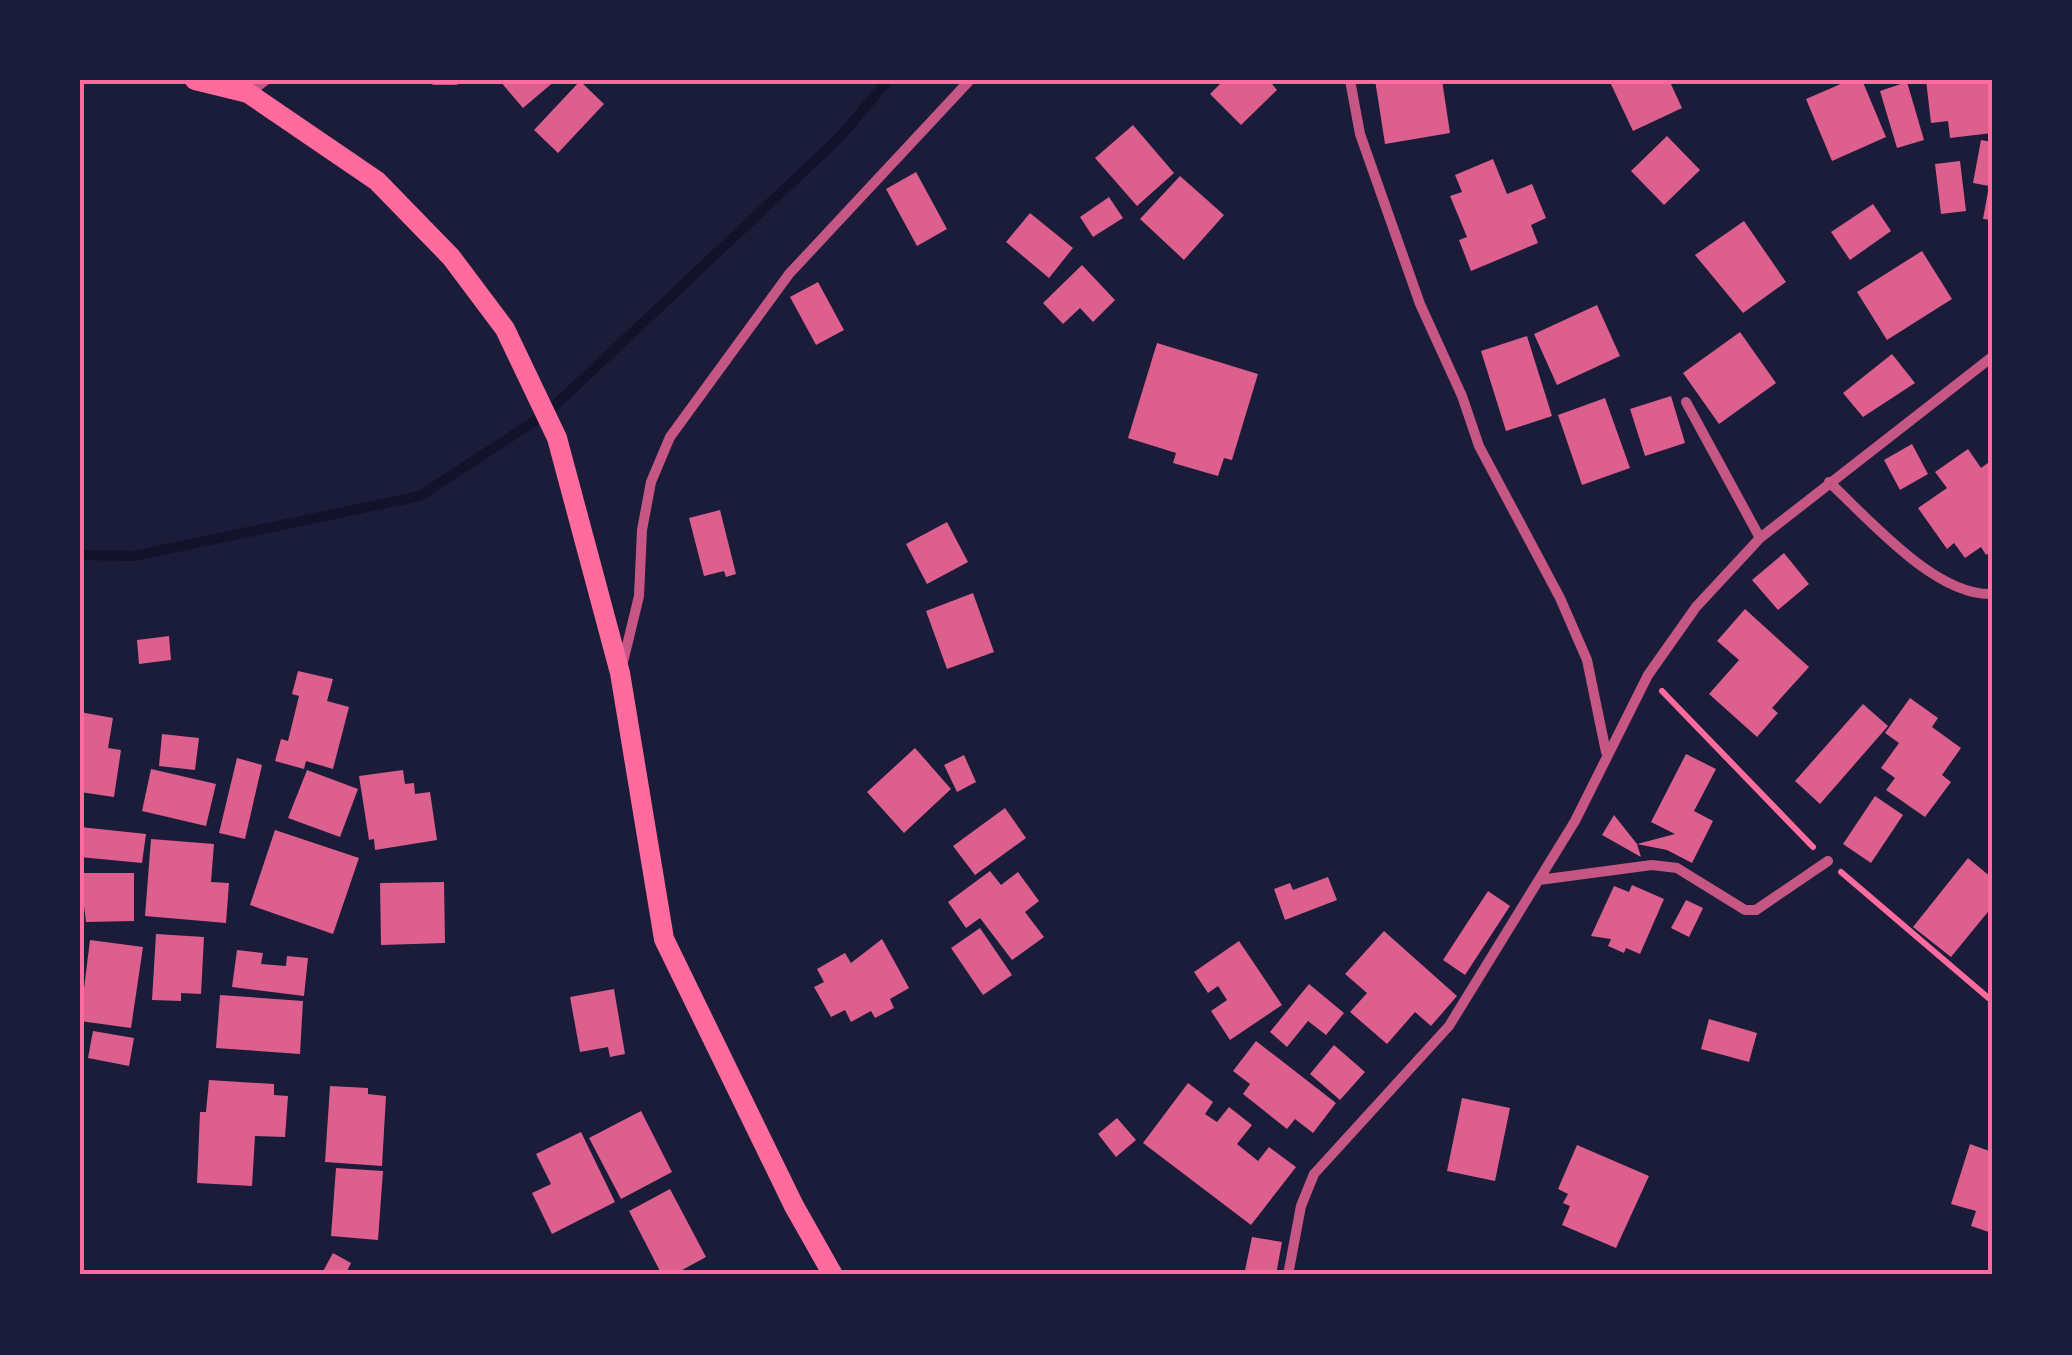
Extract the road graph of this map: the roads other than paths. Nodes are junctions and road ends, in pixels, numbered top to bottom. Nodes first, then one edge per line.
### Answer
1 (196, 80) edge
2 (266, 80) edge
3 (434, 80) edge
4 (456, 80) edge
5 (970, 80) edge
6 (1350, 80) edge
7 (248, 93) junction
8 (1992, 357) edge
9 (1686, 402) dead end
10 (1829, 482) junction
11 (1760, 538) junction
12 (1992, 594) edge
13 (620, 673) junction
14 (1606, 753) junction
15 (1828, 862) dead end
16 (1539, 880) junction
17 (833, 1275) edge
18 (1288, 1275) edge

1 - 7 main road
2 - 7 street
3 - 4 street
5 - 13 street
6 - 14 street
7 - 13 main road
8 - 10 street
9 - 11 street
10 - 11 street
10 - 12 street
11 - 14 street
13 - 17 main road
14 - 16 street
15 - 16 street
16 - 18 street

